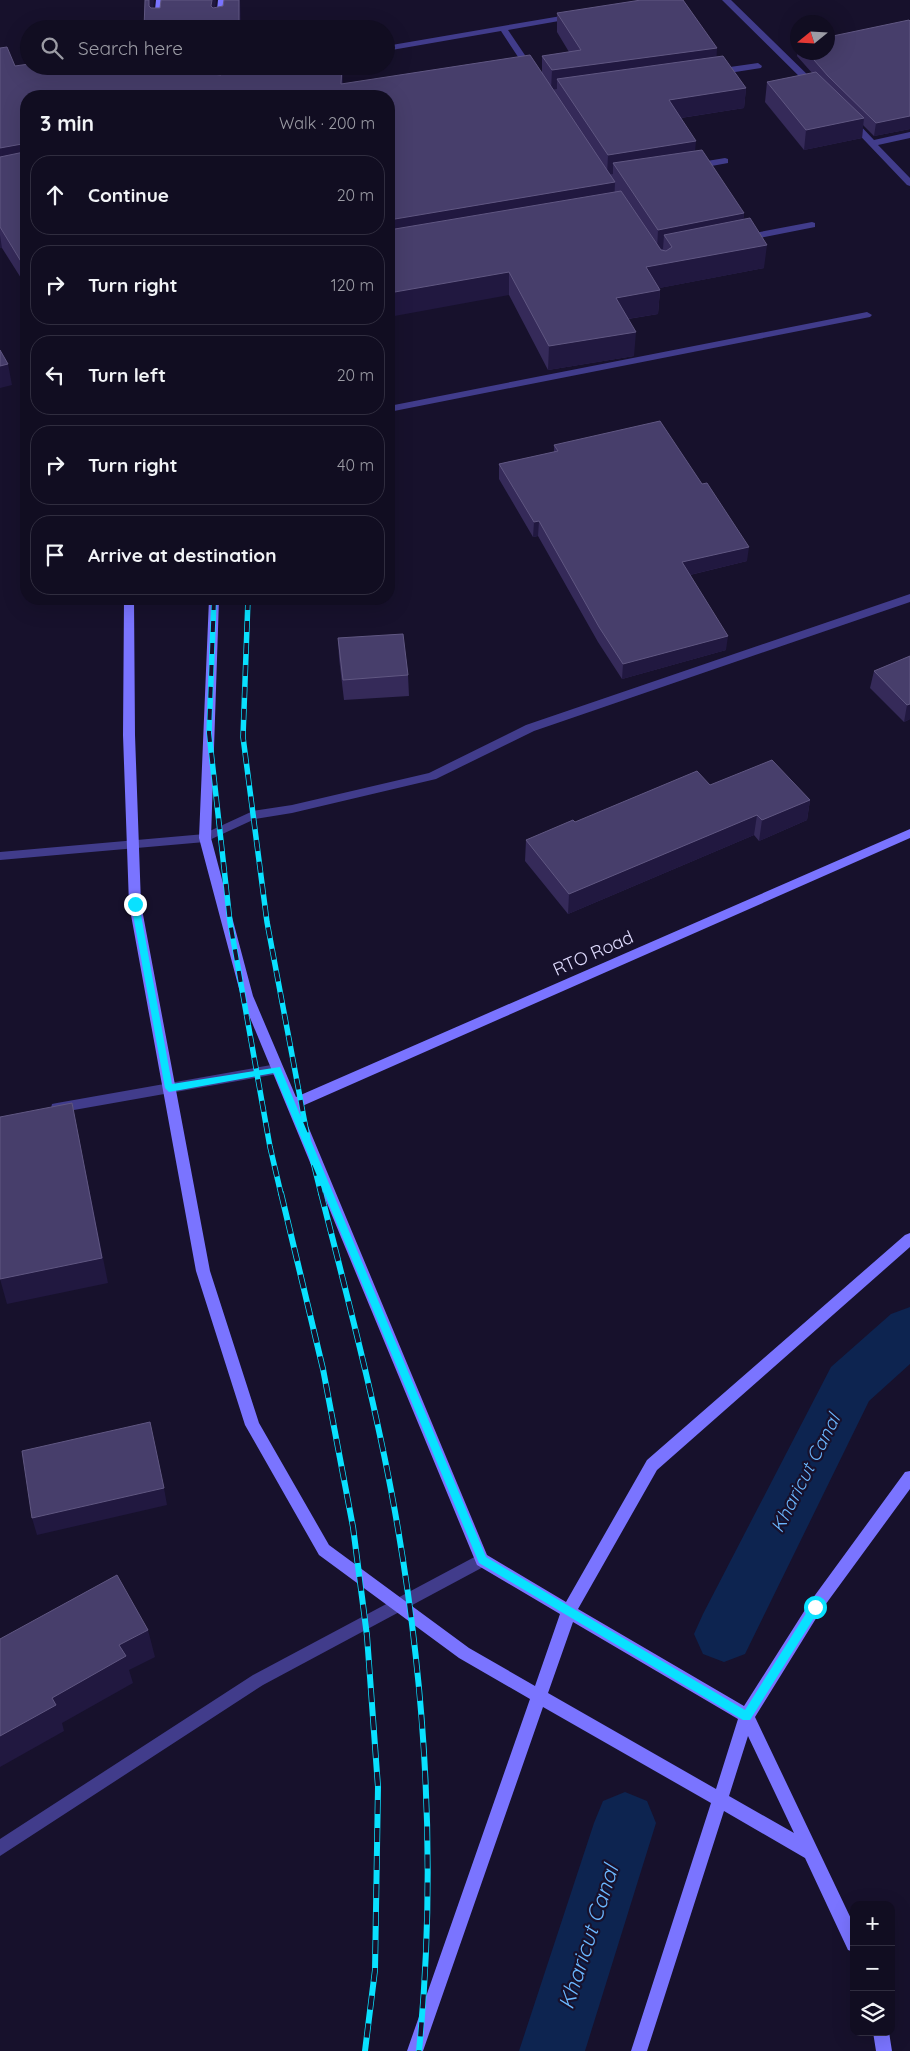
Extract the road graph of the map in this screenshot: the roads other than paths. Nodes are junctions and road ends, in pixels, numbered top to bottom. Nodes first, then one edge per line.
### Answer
1 (160, 0) edge
2 (222, 0) edge
3 (726, 0) edge
4 (579, 15) edge
5 (159, 20) edge
6 (220, 20) edge
7 (503, 28) junction
8 (395, 47) edge
9 (758, 66) dead end
10 (710, 73) edge
11 (158, 75) edge
12 (215, 75) edge
13 (228, 76) edge
14 (214, 78) junction
15 (538, 80) edge
16 (154, 90) edge
17 (217, 90) edge
18 (820, 92) edge
19 (847, 118) edge
20 (910, 135) edge
21 (874, 143) junction
22 (725, 161) dead end
23 (688, 167) edge
24 (910, 183) edge
25 (812, 225) dead end
26 (737, 239) edge
27 (867, 315) dead end
28 (395, 408) edge
29 (910, 598) edge
30 (129, 605) edge
31 (214, 605) edge
32 (910, 833) edge
33 (205, 838) junction
34 (133, 844) junction
35 (0, 856) edge
36 (277, 1070) junction
37 (169, 1088) junction
38 (291, 1105) junction
39 (47, 1110) edge
40 (910, 1239) edge
41 (910, 1477) edge
42 (482, 1560) junction
43 (400, 1605) junction
44 (569, 1611) junction
45 (539, 1696) junction
46 (747, 1716) junction
47 (719, 1800) junction
48 (0, 1848) edge
49 (811, 1852) junction
50 (850, 1935) edge
51 (882, 2036) edge
52 (415, 2051) edge
53 (639, 2051) edge
54 (884, 2051) edge

1 - 5 main road
2 - 6 main road
3 - 18 street
4 - 7 street
7 - 8 street
7 - 15 street
9 - 10 street
11 - 16 main road
12 - 14 main road
13 - 14 street
14 - 17 main road
19 - 21 street
20 - 21 street
21 - 24 street
22 - 23 street
25 - 26 street
27 - 28 street
29 - 33 street
30 - 34 main road
31 - 33 main road
32 - 38 main road, RTO Road
33 - 34 street
33 - 36 main road
34 - 35 street
34 - 37 main road
36 - 37 street
36 - 38 main road
37 - 39 street
37 - 43 main road
38 - 42 main road
40 - 44 main road
41 - 46 main road
42 - 43 street
42 - 44 main road
43 - 45 main road
43 - 48 street
44 - 45 main road
44 - 46 main road
45 - 47 main road
45 - 52 main road
46 - 47 main road
46 - 49 main road
47 - 49 main road
47 - 53 main road
49 - 50 main road
51 - 54 main road

